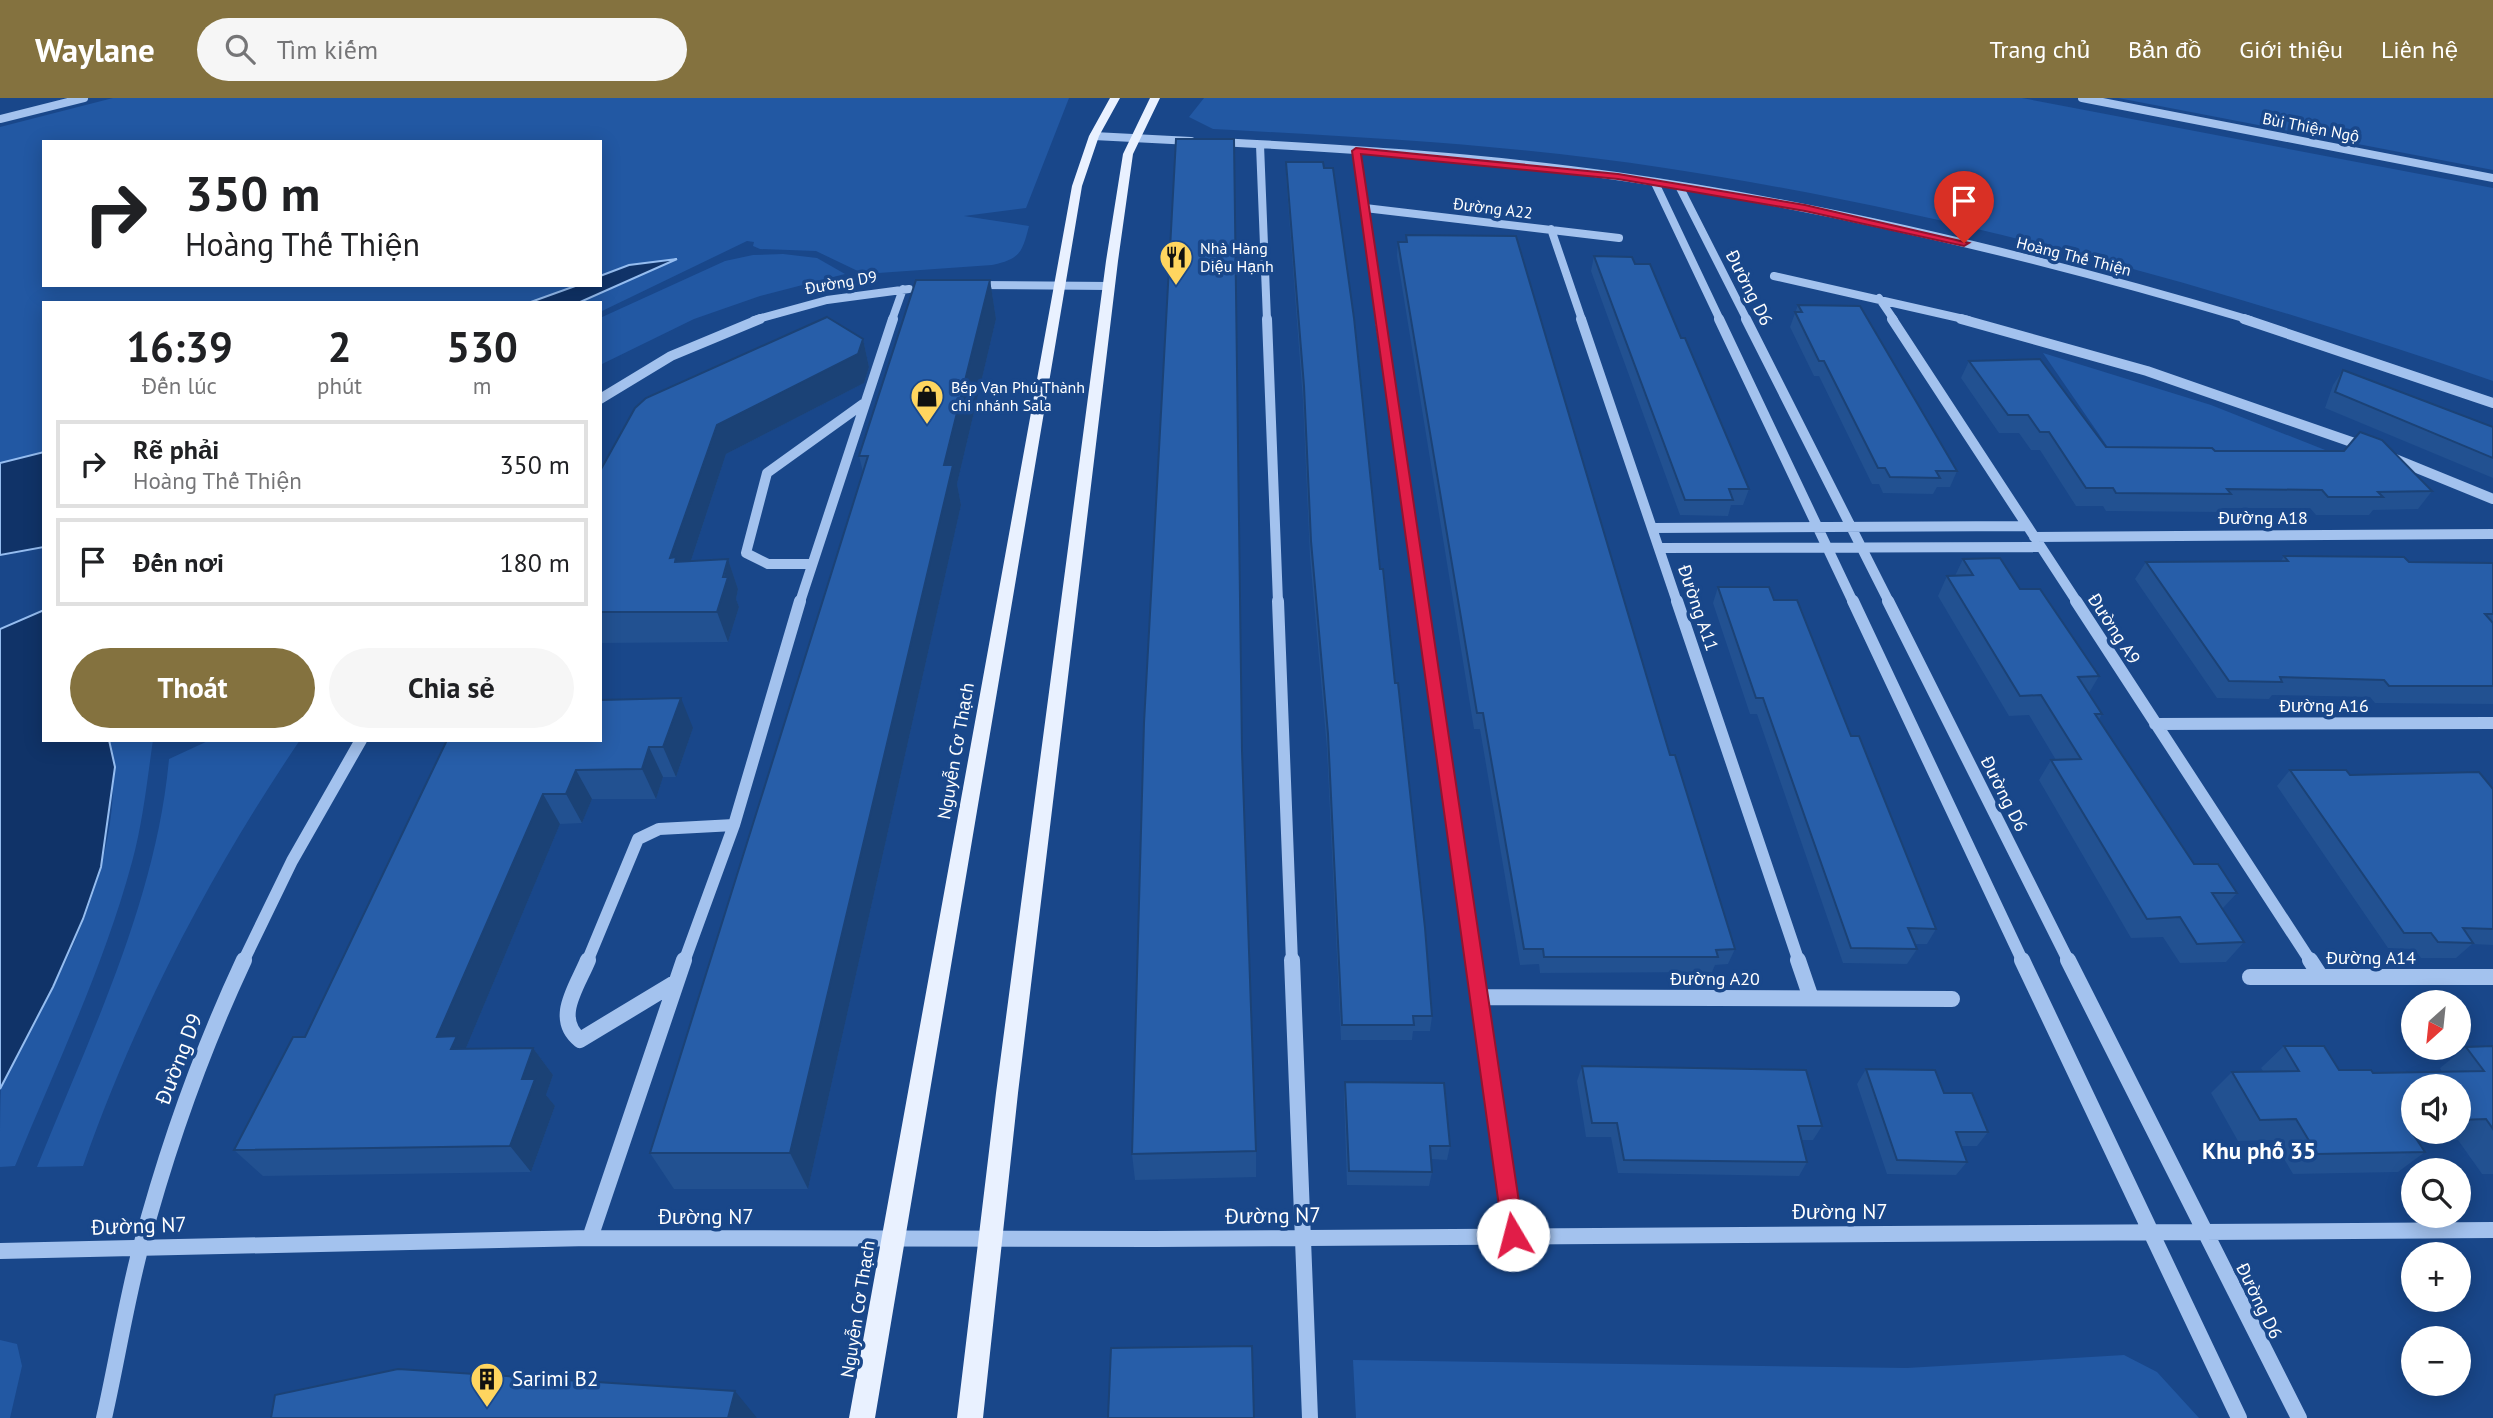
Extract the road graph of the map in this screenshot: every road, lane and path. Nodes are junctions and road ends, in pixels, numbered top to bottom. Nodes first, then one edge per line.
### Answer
1 (84, 98) edge
2 (1115, 98) edge
3 (1156, 98) edge
4 (2082, 98) edge
5 (0, 119) edge
6 (1094, 136) junction
7 (1134, 138) junction
8 (1260, 145) junction
9 (1356, 151) junction
10 (2493, 178) edge
11 (1655, 183) junction
12 (1679, 186) junction
13 (1364, 208) junction
14 (1551, 229) junction
15 (1619, 238) dead end
16 (1774, 276) dead end
17 (1059, 285) junction
18 (965, 286) edge
19 (1110, 286) junction
20 (916, 288) edge
21 (903, 289) junction
22 (1879, 298) junction
23 (602, 398) edge
24 (2493, 403) edge
25 (863, 404) junction
26 (2493, 499) edge
27 (2026, 526) junction
28 (1818, 527) junction
29 (1850, 527) junction
30 (1653, 528) junction
31 (2493, 534) edge
32 (2036, 542) junction
33 (1827, 547) junction
34 (1860, 547) junction
35 (1659, 548) junction
36 (811, 564) junction
37 (2493, 723) edge
38 (2155, 724) junction
39 (360, 742) edge
40 (734, 825) junction
41 (2250, 977) dead end
42 (2321, 977) junction
43 (2493, 977) edge
44 (676, 982) junction
45 (1479, 997) junction
46 (1811, 998) junction
47 (1952, 999) dead end
48 (2493, 1230) edge
49 (2205, 1231) junction
50 (2151, 1233) junction
51 (1513, 1235) junction
52 (1304, 1236) junction
53 (590, 1238) junction
54 (991, 1238) junction
55 (891, 1239) junction
56 (140, 1247) junction
57 (54, 1250) joint
58 (0, 1251) edge
59 (104, 1418) edge
60 (862, 1418) edge
61 (970, 1418) edge
62 (1310, 1418) edge
63 (2239, 1418) edge
64 (2299, 1418) edge

1 - 5 street
2 - 6 main road, Nguyễn Cơ Thạch
3 - 7 main road
4 - 10 street, Bùi Thiện Ngộ
6 - 7 street, Hoàng Thế Thiện
6 - 17 main road, Nguyễn Cơ Thạch
7 - 8 street, Hoàng Thế Thiện
7 - 19 main road
8 - 9 street, Hoàng Thế Thiện
8 - 52 street
9 - 11 street, Hoàng Thế Thiện
9 - 13 street
11 - 12 street, Hoàng Thế Thiện
11 - 28 street
12 - 24 street, Hoàng Thế Thiện
12 - 29 street, Đường D6
13 - 14 street, Đường A22
13 - 45 street
14 - 15 street, Đường A22
14 - 30 street, Đường A11
16 - 22 street
17 - 18 street
17 - 19 street
17 - 55 main road, Nguyễn Cơ Thạch
19 - 54 main road
20 - 21 street, Đường D9
21 - 23 street, Đường D9
21 - 25 street
22 - 26 street
22 - 27 street, Đường A9
25 - 36 street
25 - 36 street
27 - 29 street
27 - 32 street, Đường A9
28 - 29 street
28 - 30 street
28 - 33 street
29 - 34 street, Đường D6
30 - 35 street, Đường A11
31 - 32 street, Đường A18
32 - 34 street, Đường A18
32 - 38 street, Đường A9
33 - 34 street, Đường A18
33 - 35 street, Đường A18
33 - 50 street
34 - 49 street, Đường D6
35 - 46 street, Đường A11
36 - 40 street
37 - 38 street, Đường A16
38 - 42 street, Đường A9
39 - 56 street, Đường D9
40 - 44 street
40 - 44 street
41 - 42 street, Đường A14
42 - 43 street, Đường A14
44 - 53 street
45 - 46 street, Đường A20
45 - 51 street
46 - 47 street, Đường A20
48 - 49 street, Đường N7
49 - 50 street, Đường N7
49 - 64 street, Đường D6
50 - 51 street, Đường N7
50 - 63 street
51 - 52 street, Đường N7
52 - 54 street, Đường N7
52 - 62 street
53 - 55 street, Đường N7
53 - 56 street, Đường N7
54 - 55 street, Đường N7
54 - 61 main road
55 - 60 main road, Nguyễn Cơ Thạch
56 - 57 street, Đường N7
56 - 59 street, Đường D9
57 - 58 street

